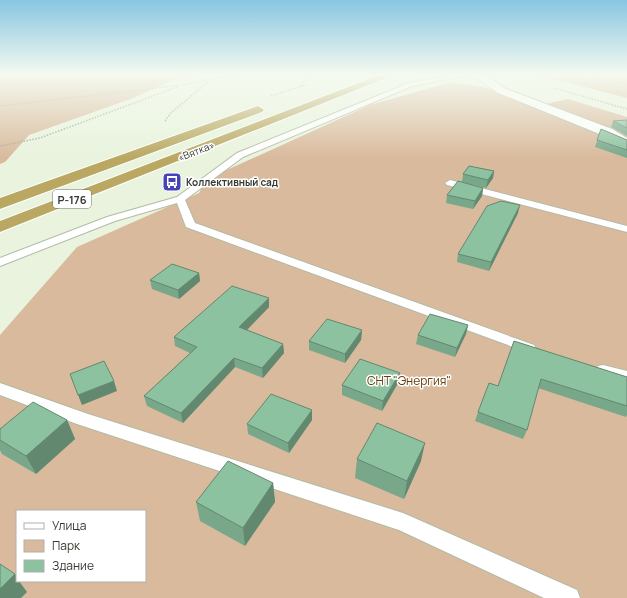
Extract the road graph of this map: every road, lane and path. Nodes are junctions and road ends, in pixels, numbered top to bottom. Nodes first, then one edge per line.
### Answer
1 (36, 102) edge
2 (137, 102) edge
3 (185, 102) edge
4 (320, 102) edge
5 (367, 102) edge
6 (530, 102) edge
7 (602, 102) edge
8 (0, 106) edge
9 (270, 106) dead end
10 (627, 109) edge
11 (162, 124) dead end
12 (627, 143) edge
13 (0, 146) edge
14 (450, 183) dead end
15 (180, 199) junction
16 (0, 204) edge
17 (0, 227) edge
18 (627, 229) edge
19 (0, 262) edge
20 (544, 353) edge
21 (589, 366) edge
22 (627, 377) edge
23 (0, 389) edge
24 (569, 598) edge

1 - 8 path
2 - 13 path
3 - 11 path
4 - 17 highway, «Вятка» / Р-176
5 - 15 lane
6 - 12 street
7 - 10 path
9 - 16 highway, «Вятка» / Р-176
14 - 18 lane
15 - 19 lane
15 - 20 lane
21 - 22 lane
23 - 24 lane

